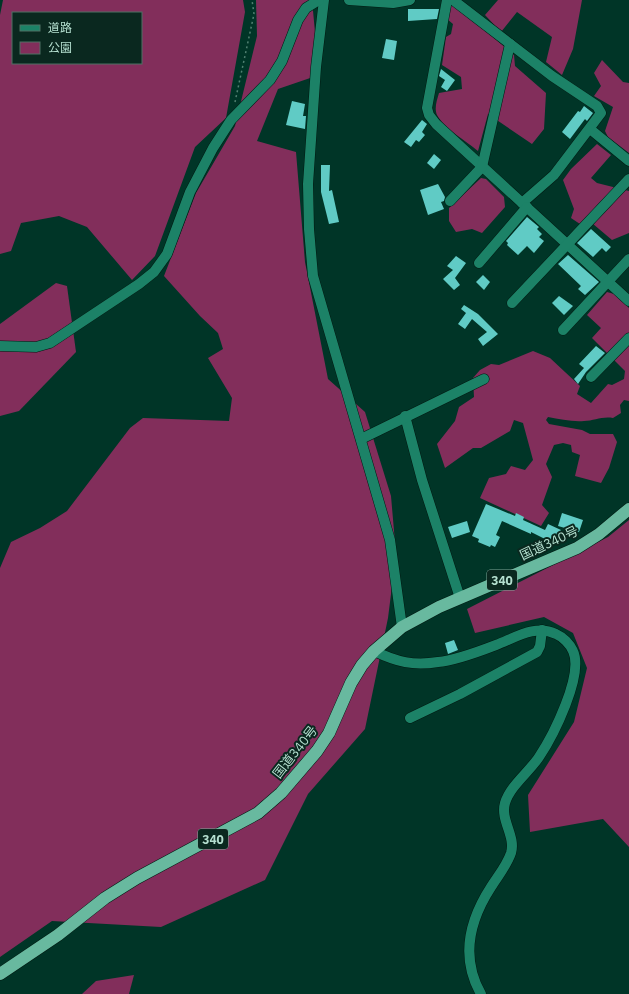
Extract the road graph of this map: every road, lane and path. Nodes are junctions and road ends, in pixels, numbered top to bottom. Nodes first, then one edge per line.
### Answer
1 (252, 0) edge
2 (319, 0) edge
3 (324, 0) edge
4 (350, 0) edge
5 (410, 0) edge
6 (447, 0) edge
7 (453, 0) edge
8 (510, 44) junction
9 (231, 120) junction
10 (590, 129) junction
11 (629, 161) edge
12 (482, 167) junction
13 (629, 179) edge
14 (450, 201) dead end
15 (525, 205) junction
16 (567, 244) junction
17 (629, 259) edge
18 (479, 264) dead end
19 (608, 282) junction
20 (629, 301) edge
21 (512, 303) dead end
22 (563, 330) dead end
23 (629, 338) edge
24 (0, 346) edge
25 (591, 378) dead end
26 (484, 379) dead end
27 (405, 416) junction
28 (361, 439) junction
29 (629, 509) edge
30 (460, 598) junction
31 (402, 627) junction
32 (542, 630) junction
33 (374, 651) junction
34 (410, 718) dead end
35 (0, 974) edge
36 (481, 994) edge

1 - 9 path
2 - 9 street
3 - 28 street
4 - 5 street
6 - 12 street
7 - 8 street
8 - 10 street
8 - 12 street
9 - 24 street
10 - 11 street
10 - 15 street
12 - 14 street
12 - 15 street
13 - 16 street
15 - 16 street
15 - 18 street
16 - 19 street
16 - 21 street
17 - 19 street
19 - 20 street
19 - 22 street
23 - 25 street
26 - 27 street
27 - 28 street
27 - 30 street
28 - 31 street
29 - 30 highway, 国道340号 / 340
30 - 31 highway, 国道340号 / 340
31 - 33 highway, 国道340号 / 340
32 - 33 street
32 - 34 street
32 - 36 street
33 - 35 highway, 国道340号 / 340

